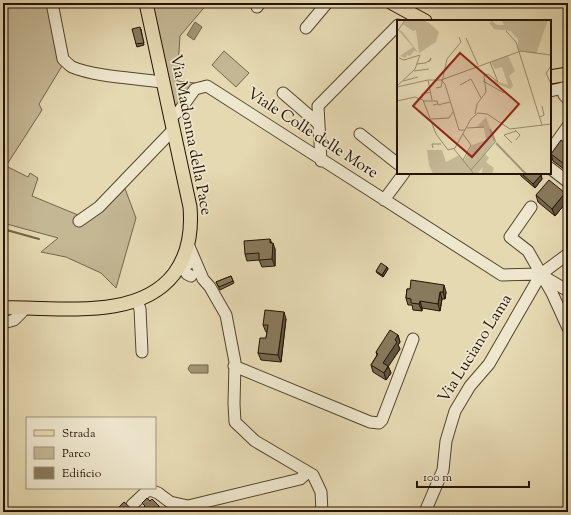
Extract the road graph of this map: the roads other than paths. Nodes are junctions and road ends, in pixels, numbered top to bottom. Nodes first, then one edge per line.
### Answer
1 (52, 3) edge
2 (146, 3) edge
3 (327, 3) edge
4 (392, 3) edge
5 (406, 17) edge
6 (421, 20) edge
7 (397, 26) edge
8 (306, 28) dead end
9 (568, 74) edge
10 (551, 77) edge
11 (162, 82) junction
12 (565, 88) edge
13 (551, 91) edge
14 (283, 93) dead end
15 (568, 99) edge
16 (172, 124) junction
17 (319, 124) junction
18 (568, 126) edge
19 (360, 134) dead end
20 (551, 150) edge
21 (321, 161) junction
22 (397, 163) edge
23 (551, 169) edge
24 (403, 174) edge
25 (568, 182) edge
26 (384, 200) junction
27 (531, 207) dead end
28 (79, 221) dead end
29 (188, 244) junction
30 (568, 254) edge
31 (181, 264) junction
32 (197, 274) junction
33 (541, 274) junction
34 (171, 278) junction
35 (568, 291) edge
36 (137, 301) junction
37 (3, 308) edge
38 (22, 308) junction
39 (3, 323) edge
40 (568, 328) edge
41 (413, 339) dead end
42 (142, 352) dead end
43 (234, 366) junction
44 (308, 472) junction
45 (132, 505) dead end
46 (322, 512) edge
47 (425, 512) edge

1 - 11 street
2 - 11 main road, Via Madonna della Pace
3 - 8 street
4 - 5 main road
5 - 6 main road
7 - 17 street
9 - 10 main road
11 - 16 main road, Via Madonna della Pace
12 - 13 street
12 - 15 street
14 - 17 street
16 - 21 street, Viale Colle delle More
16 - 28 street, Viale Colle delle More
16 - 29 main road, Via Madonna della Pace
17 - 21 street
18 - 20 street
19 - 22 street
21 - 26 street, Viale Colle delle More
23 - 25 street
24 - 26 street
26 - 33 street, Viale Colle delle More
27 - 33 street
29 - 31 main road, Via Madonna della Pace
29 - 32 street
30 - 33 street
31 - 32 street
31 - 34 main road, Via Madonna della Pace
32 - 34 street
32 - 43 street
33 - 35 street
33 - 40 street
33 - 47 street, Via Luciano Lama
34 - 36 main road, Via Madonna della Pace
36 - 38 main road
36 - 42 street
37 - 38 main road
38 - 39 street
41 - 43 street
43 - 44 street
44 - 45 street
44 - 46 street

